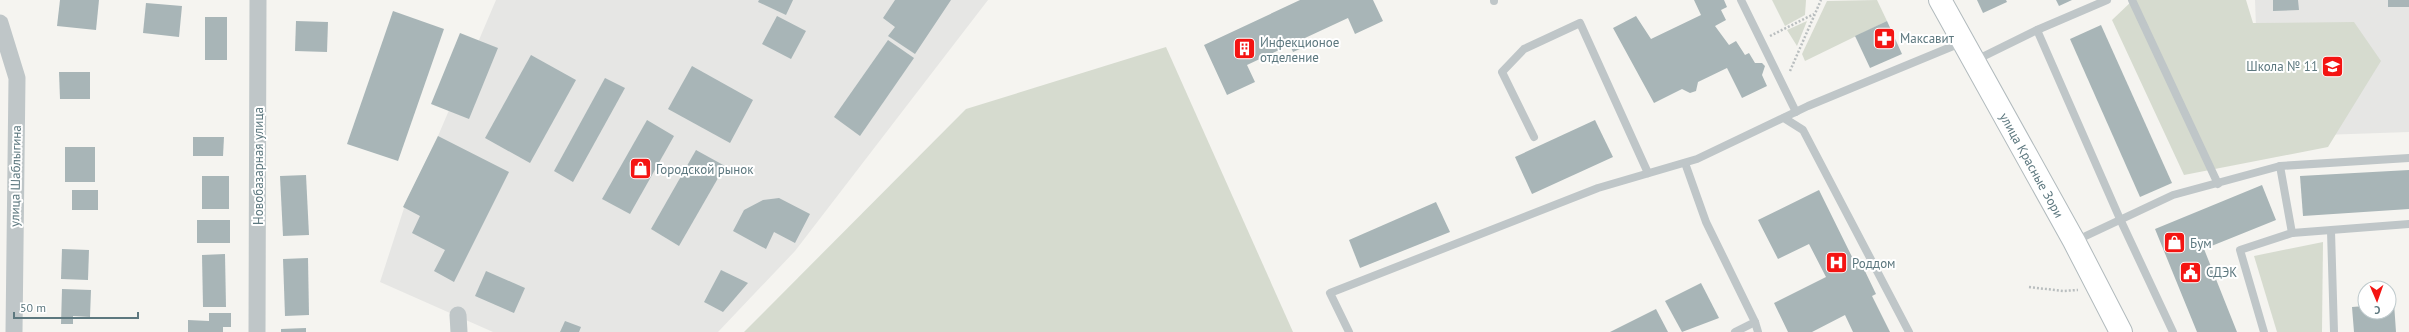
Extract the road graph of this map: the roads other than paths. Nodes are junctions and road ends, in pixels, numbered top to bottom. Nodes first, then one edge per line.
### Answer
1 (258, 0) edge
2 (1741, 0) edge
3 (1940, 0) edge
4 (2108, 0) edge
5 (2132, 0) edge
6 (0, 23) edge
7 (2036, 30) junction
8 (1964, 42) junction
9 (1974, 61) junction
10 (1796, 112) junction
11 (1784, 118) junction
12 (1534, 137) dead end
13 (2409, 158) edge
14 (1685, 163) junction
15 (2280, 166) junction
16 (1648, 173) junction
17 (2218, 184) junction
18 (2120, 219) junction
19 (2409, 224) edge
20 (2331, 231) junction
21 (2292, 233) junction
22 (2074, 241) junction
23 (458, 315) dead end
24 (1755, 322) junction
25 (14, 332) edge
26 (257, 332) edge
27 (459, 332) edge
28 (1350, 332) edge
29 (1735, 332) edge
30 (1758, 332) edge
31 (1909, 332) edge
32 (2121, 332) edge
33 (2173, 332) edge
34 (2264, 332) edge
35 (2334, 332) edge

1 - 26 street, Новобазарная улица
2 - 10 lane
3 - 8 main road, улица Красные Зори
4 - 7 lane
5 - 17 lane
6 - 25 street, улица Шаблыгина
7 - 9 lane
7 - 18 lane
8 - 9 main road, улица Красные Зори
8 - 10 lane
9 - 22 main road, улица Красные Зори
10 - 11 lane
11 - 14 lane
11 - 31 lane
12 - 16 lane
13 - 15 lane
14 - 16 lane
14 - 24 lane
15 - 17 lane
15 - 21 lane
16 - 28 lane
17 - 18 lane
18 - 22 lane
18 - 33 lane
19 - 20 lane
20 - 21 lane
20 - 35 lane
21 - 34 lane
22 - 32 main road, улица Красные Зори
23 - 27 street
24 - 29 lane
24 - 30 lane

